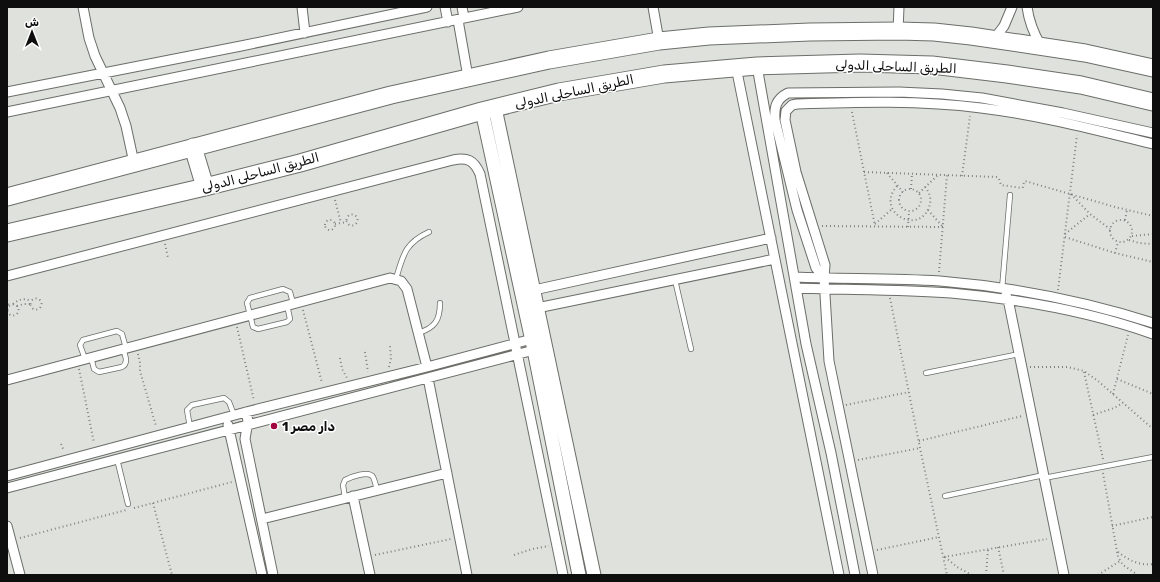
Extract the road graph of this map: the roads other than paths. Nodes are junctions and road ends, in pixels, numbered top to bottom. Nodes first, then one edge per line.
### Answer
1 (83, 7) edge
2 (302, 7) edge
3 (427, 7) edge
4 (445, 7) edge
5 (462, 7) edge
6 (518, 7) edge
7 (653, 7) edge
8 (899, 7) edge
9 (1012, 7) edge
10 (1027, 7) edge
11 (461, 19) junction
12 (448, 22) junction
13 (898, 31) junction
14 (305, 33) junction
15 (994, 39) junction
16 (659, 41) junction
17 (1041, 46) junction
18 (757, 66) junction
19 (736, 67) junction
20 (1153, 68) edge
21 (103, 73) junction
22 (468, 77) junction
23 (112, 90) junction
24 (7, 92) edge
25 (777, 101) junction
26 (1153, 102) edge
27 (789, 107) junction
28 (489, 110) junction
29 (7, 112) edge
30 (1153, 133) edge
31 (1153, 144) edge
32 (193, 147) junction
33 (134, 163) junction
34 (205, 187) junction
35 (1010, 195) dead end
36 (7, 197) edge
37 (784, 223) junction
38 (768, 226) junction
39 (429, 232) dead end
40 (7, 233) edge
41 (771, 238) junction
42 (775, 259) junction
43 (7, 276) edge
44 (795, 277) junction
45 (824, 278) junction
46 (396, 279) junction
47 (675, 280) junction
48 (796, 288) junction
49 (824, 289) junction
50 (1002, 289) junction
51 (534, 290) junction
52 (1008, 300) junction
53 (294, 303) junction
54 (440, 303) dead end
55 (538, 308) junction
56 (250, 315) junction
57 (802, 324) junction
58 (1153, 324) edge
59 (788, 328) junction
60 (418, 333) junction
61 (1153, 334) edge
62 (514, 344) junction
63 (533, 344) junction
64 (125, 348) junction
65 (692, 349) dead end
66 (517, 354) junction
67 (1019, 354) junction
68 (84, 359) junction
69 (427, 367) junction
70 (926, 373) dead end
71 (428, 378) junction
72 (7, 380) edge
73 (246, 412) junction
74 (230, 417) junction
75 (248, 425) junction
76 (190, 427) junction
77 (229, 430) junction
78 (1153, 457) edge
79 (117, 459) junction
80 (447, 473) junction
81 (7, 476) edge
82 (1044, 477) junction
83 (7, 488) edge
84 (377, 490) junction
85 (945, 496) dead end
86 (349, 497) junction
87 (128, 504) dead end
88 (262, 519) junction
89 (7, 526) edge
90 (20, 575) edge
91 (262, 575) edge
92 (273, 575) edge
93 (370, 575) edge
94 (467, 575) edge
95 (563, 575) edge
96 (579, 575) edge
97 (594, 575) edge
98 (839, 575) edge
99 (855, 575) edge
100 (873, 575) edge
101 (1064, 575) edge

1 - 21 street
2 - 14 street
3 - 14 street
4 - 12 street
5 - 11 street
6 - 11 street
7 - 16 street
8 - 13 street
9 - 15 street
10 - 17 street
11 - 12 street
11 - 22 street
12 - 23 street
13 - 15 highway
13 - 16 highway
14 - 21 street
15 - 17 highway
16 - 22 highway
17 - 20 highway
18 - 19 highway, الطريق الساحلى الدولى
18 - 26 highway, الطريق الساحلى الدولى
18 - 37 street
19 - 28 highway, الطريق الساحلى الدولى
19 - 38 street
21 - 23 street
21 - 24 street
22 - 32 highway
23 - 29 street
23 - 33 street
25 - 27 street
25 - 30 street
25 - 45 street
27 - 31 street
27 - 45 street
28 - 34 highway, الطريق الساحلى الدولى
28 - 51 street
28 - 63 street
32 - 33 highway
32 - 34 highway
33 - 36 highway
34 - 40 highway, الطريق الساحلى الدولى
35 - 50 lane
37 - 38 street
37 - 44 street
38 - 41 street
39 - 46 lane
41 - 42 street
41 - 51 street
42 - 47 street
42 - 59 street
43 - 62 street
44 - 45 street
44 - 48 street
45 - 49 street
45 - 50 street
46 - 53 street
46 - 60 street
47 - 55 street
47 - 65 lane
48 - 49 street
48 - 57 street
49 - 52 street
49 - 100 street
50 - 52 street
50 - 58 street
51 - 55 street
52 - 61 street
52 - 67 street
53 - 56 street
53 - 56 lane
53 - 56 lane
54 - 60 lane
55 - 97 street
56 - 64 street
57 - 59 street
57 - 99 street
59 - 98 street
60 - 69 street
62 - 63 street
62 - 66 street
62 - 69 street
63 - 66 street
63 - 96 street
64 - 68 street
64 - 68 lane
64 - 68 lane
66 - 71 street
66 - 95 street
67 - 70 lane
67 - 82 street
68 - 72 street
69 - 73 street
71 - 75 street
71 - 80 street
73 - 74 street
73 - 75 street
74 - 76 street
74 - 76 lane
74 - 77 street
75 - 77 street
75 - 88 street
76 - 81 street
77 - 79 street
77 - 91 street
78 - 82 lane
79 - 83 street
79 - 87 lane
80 - 84 street
80 - 94 street
82 - 85 lane
82 - 101 street
84 - 86 street
84 - 86 lane
86 - 88 street
86 - 93 street
88 - 92 street
89 - 90 street

